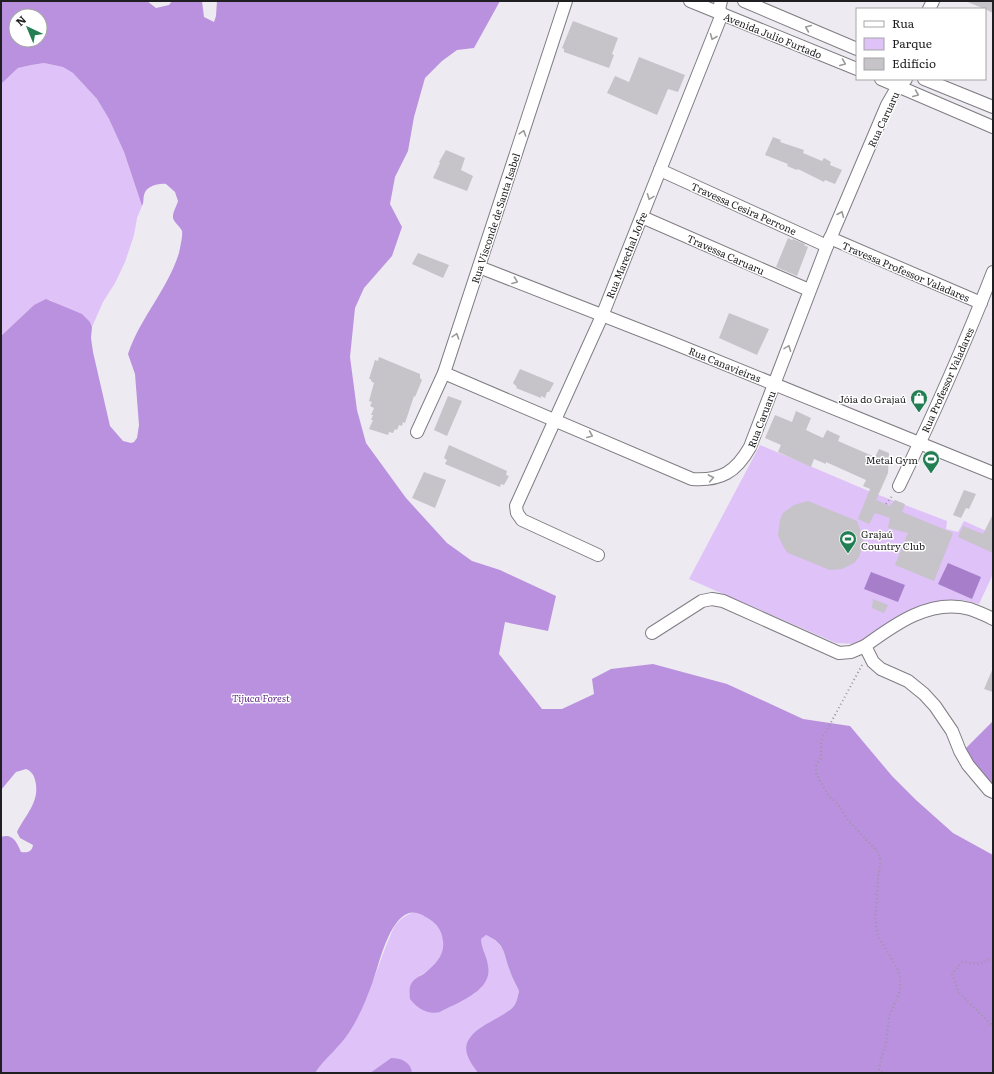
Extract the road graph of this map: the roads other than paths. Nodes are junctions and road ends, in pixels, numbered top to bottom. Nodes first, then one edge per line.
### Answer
1 (566, 1) edge
2 (690, 1) edge
3 (721, 1) edge
4 (738, 1) edge
5 (744, 1) edge
6 (726, 16) junction
7 (856, 49) edge
8 (856, 69) edge
9 (926, 80) edge
10 (892, 81) edge
11 (993, 107) edge
12 (993, 128) edge
13 (660, 170) junction
14 (642, 217) junction
15 (829, 242) junction
16 (479, 267) junction
17 (993, 272) edge
18 (810, 290) junction
19 (981, 303) junction
20 (602, 316) junction
21 (444, 373) junction
22 (774, 384) junction
23 (554, 420) junction
24 (417, 432) dead end
25 (920, 443) junction
26 (993, 473) edge
27 (899, 486) dead end
28 (598, 555) dead end
29 (993, 619) edge
30 (652, 633) dead end
31 (867, 650) junction
32 (993, 792) edge

16 -> 1 street, Rua Visconde de Santa Isabel
2 - 6 street, Avenida Julio Furtado
3 - 6 street, Rua Marechal Jofre
4 - 6 street, Rua Marechal Jofre
7 -> 5 street, Avenida Julio Furtado
6 -> 8 street, Avenida Julio Furtado
6 -> 13 street, Rua Marechal Jofre
9 - 11 street
10 -> 12 street
15 -> 10 street, Rua Caruaru
13 -> 14 street, Rua Marechal Jofre
13 - 15 street, Travessa Cesira Perrone
14 - 18 street, Travessa Caruaru
14 - 20 street, Rua Marechal Jofre
15 - 18 street, Rua Caruaru
15 - 19 street, Travessa Professor Valadares
16 -> 20 street, Rua Canavieiras
21 -> 16 street, Rua Visconde de Santa Isabel
17 - 19 street, Rua Professor Valadares
22 -> 18 street, Rua Caruaru
19 - 25 street, Rua Professor Valadares
20 - 22 street, Rua Canavieiras
20 - 23 street, Rua Marechal Jofre
21 - 23 street, Rua Caruaru
21 - 24 street, Rua Visconde de Santa Isabel
23 -> 22 street, Rua Caruaru
22 - 25 street, Rua Canavieiras
23 - 28 street, Rua Marechal Jofre
25 - 26 street, Rua Canavieiras
25 - 27 street, Rua Professor Valadares
29 - 31 street
30 - 31 street
31 - 32 street

